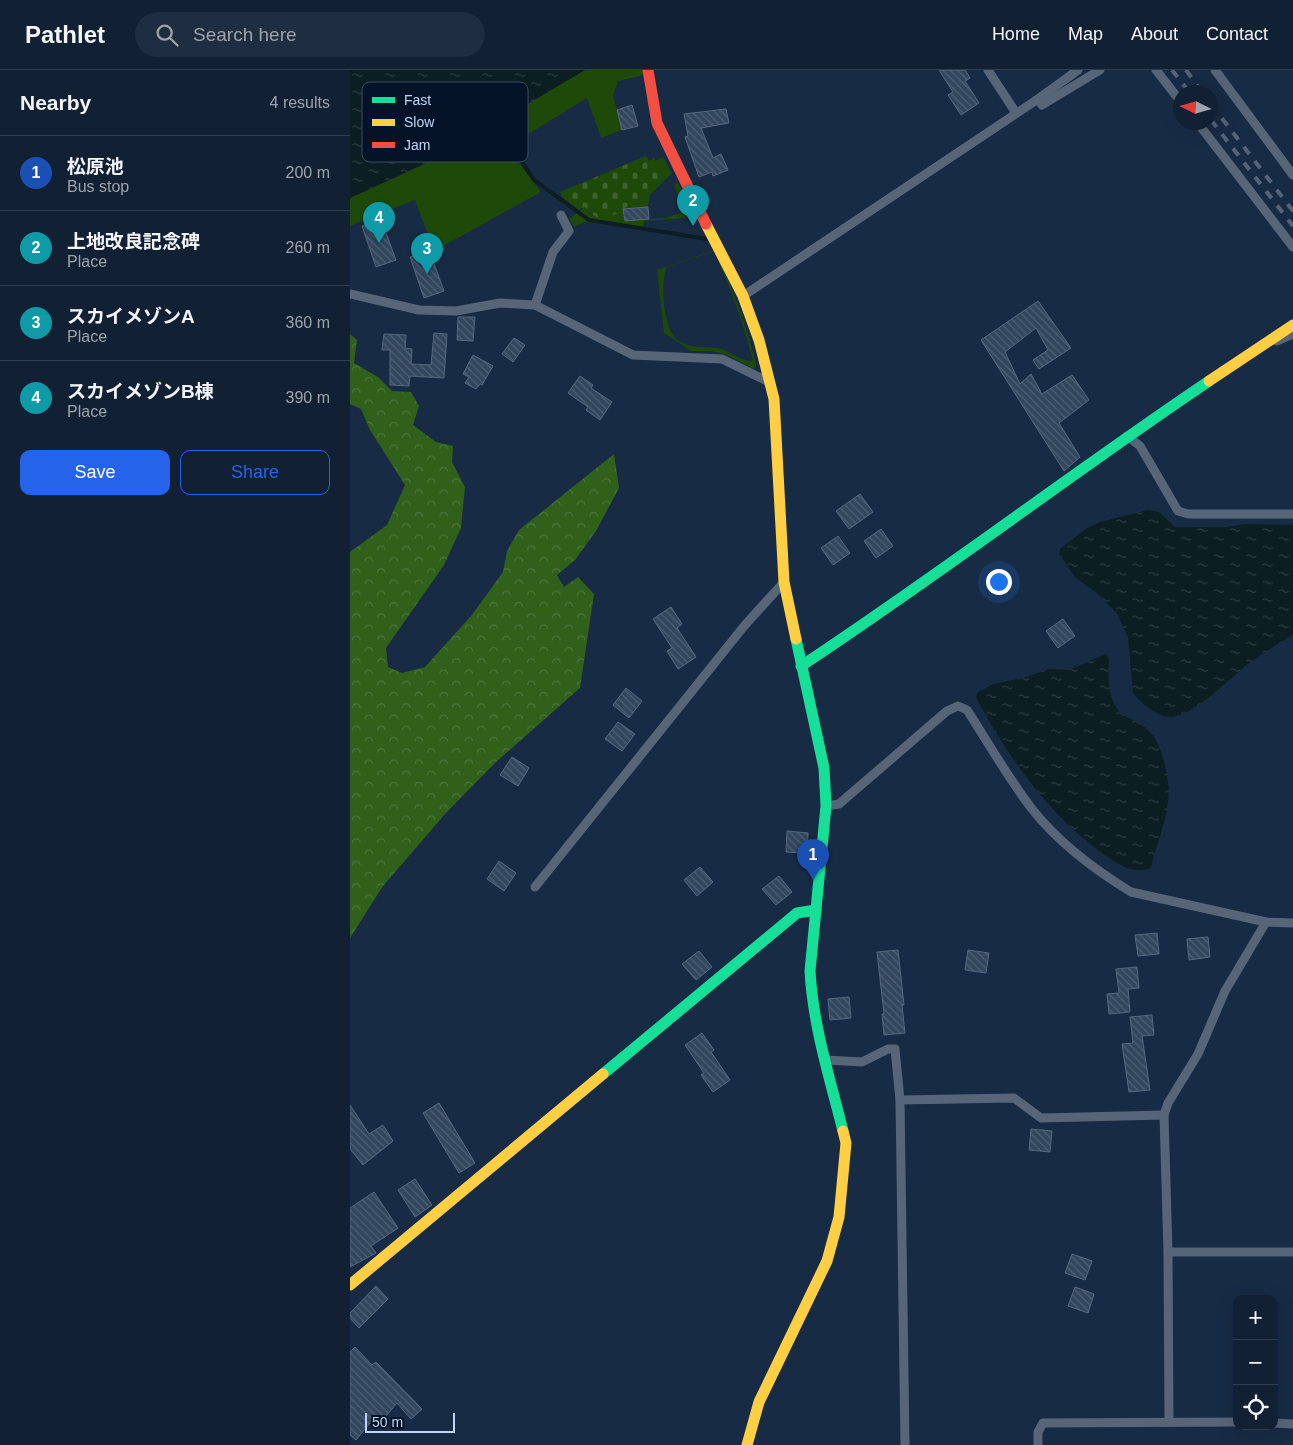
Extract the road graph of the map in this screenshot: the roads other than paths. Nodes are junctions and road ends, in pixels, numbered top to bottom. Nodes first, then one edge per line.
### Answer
1 (648, 70) edge
2 (988, 70) edge
3 (1078, 70) edge
4 (1100, 70) edge
5 (1156, 70) edge
6 (1215, 70) edge
7 (1173, 93) edge
8 (1038, 99) junction
9 (1016, 113) junction
10 (1202, 130) edge
11 (1293, 175) edge
12 (561, 215) dead end
13 (1293, 247) edge
14 (350, 294) edge
15 (743, 296) junction
16 (535, 305) junction
17 (1293, 325) edge
18 (1293, 334) edge
19 (1257, 350) junction
20 (769, 382) junction
21 (1128, 436) junction
22 (1293, 514) edge
23 (784, 582) junction
24 (800, 666) junction
25 (826, 806) junction
26 (536, 887) dead end
27 (816, 910) junction
28 (1266, 922) junction
29 (1293, 923) edge
30 (826, 1060) junction
31 (900, 1100) junction
32 (1164, 1115) junction
33 (1168, 1252) junction
34 (1293, 1252) edge
35 (350, 1285) edge
36 (1169, 1421) junction
37 (1233, 1422) edge
38 (1278, 1423) edge
39 (1293, 1424) edge
40 (747, 1445) edge
41 (905, 1445) edge
42 (1038, 1445) edge

1 - 15 street
2 - 9 street
3 - 8 street
4 - 8 street
5 - 7 street
6 - 11 street
8 - 9 street
9 - 15 street
10 - 13 street
12 - 16 street
14 - 16 street
15 - 20 street
16 - 20 street
17 - 19 street
18 - 19 street
19 - 21 street
20 - 23 street
21 - 22 street
21 - 24 street
23 - 24 street
23 - 26 street
24 - 25 street
25 - 27 street
25 - 28 street
27 - 30 street
27 - 35 street
28 - 29 street
28 - 32 street
30 - 31 street
30 - 40 street
31 - 32 street
31 - 41 street
32 - 33 street
33 - 34 street
33 - 36 street
36 - 37 street
36 - 42 street
38 - 39 street

